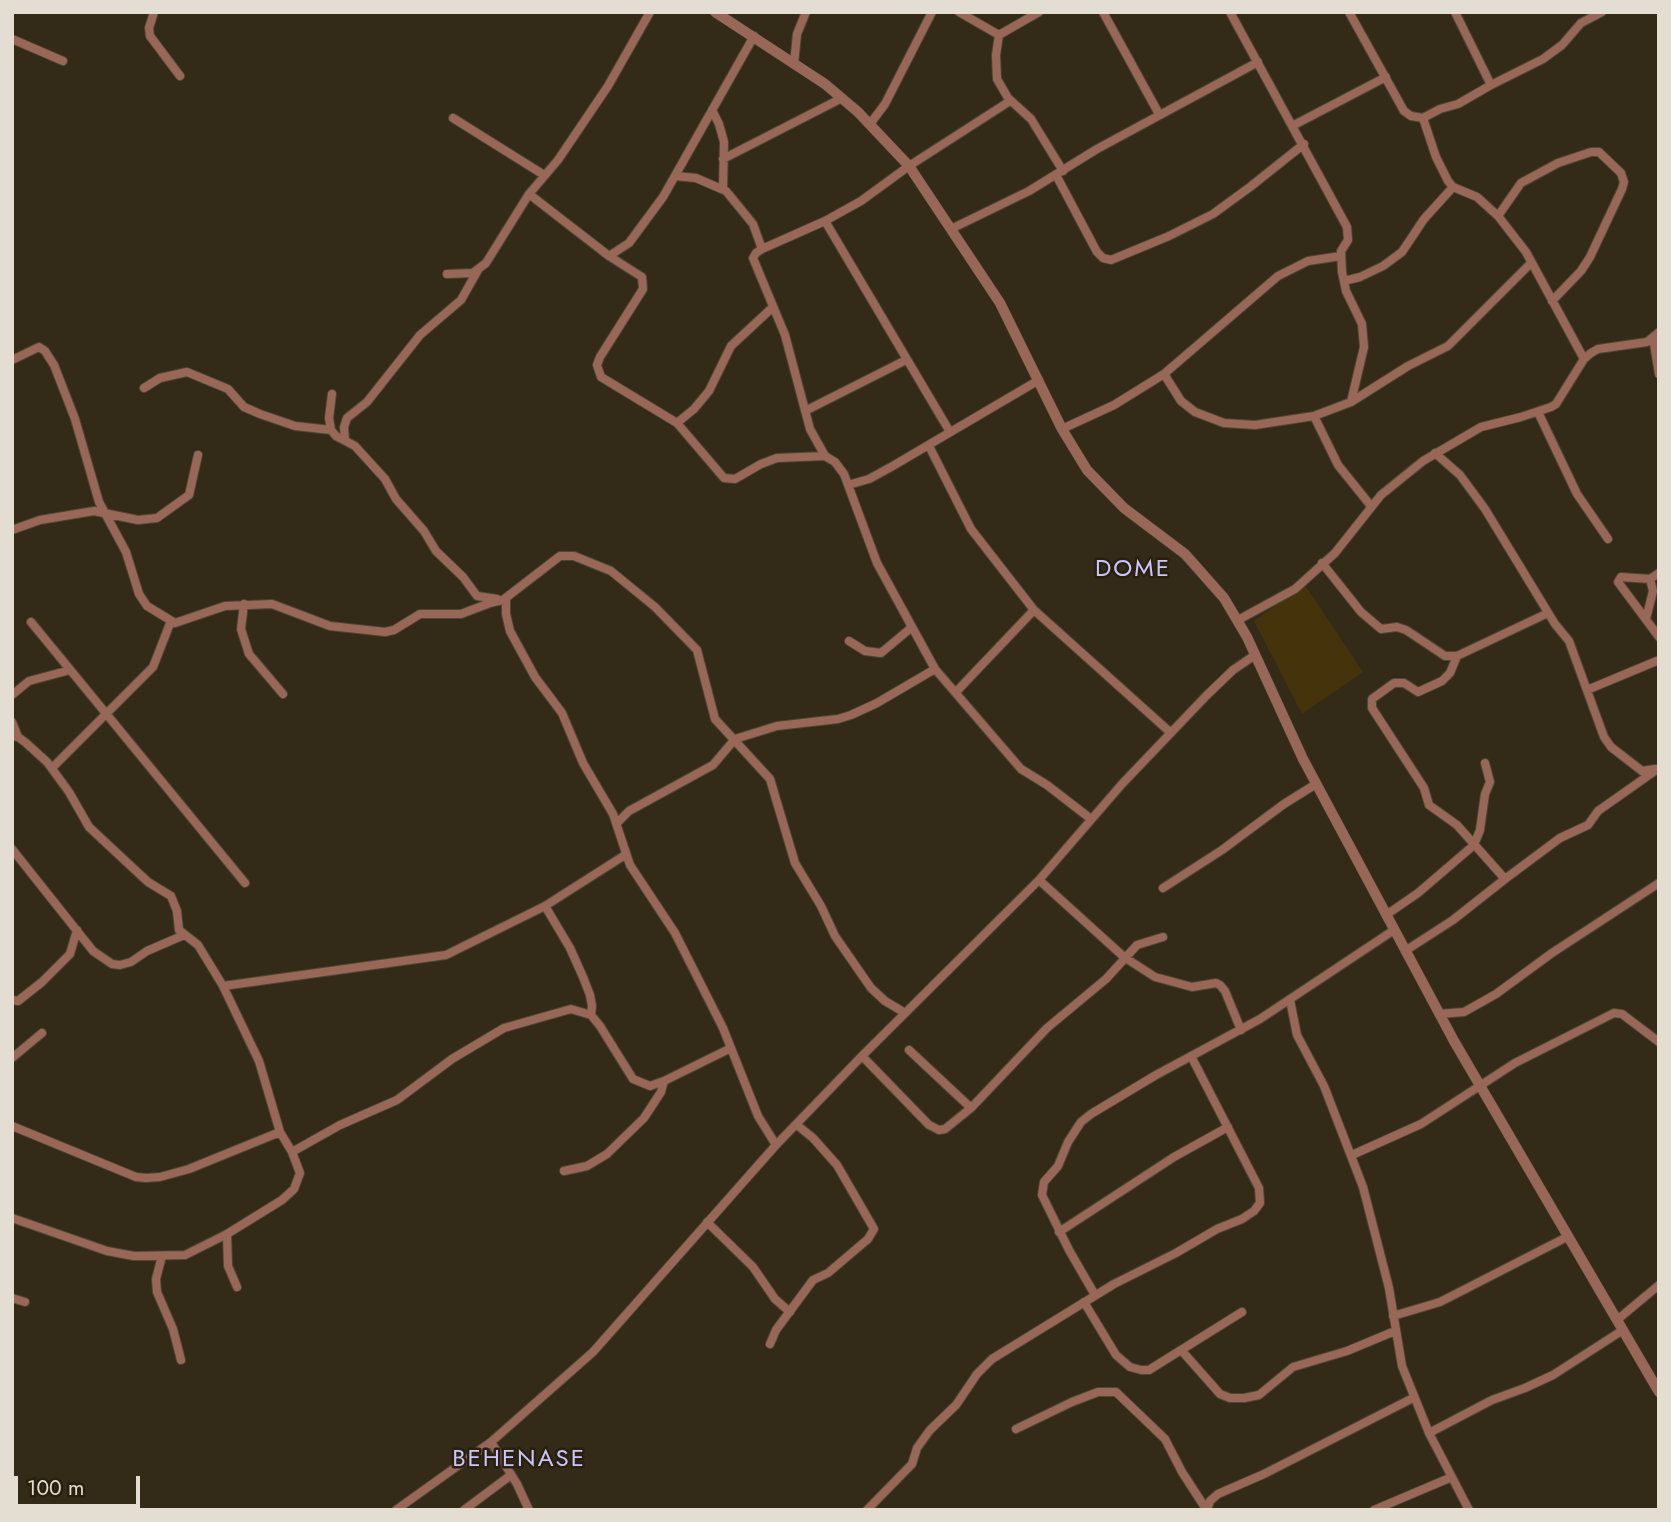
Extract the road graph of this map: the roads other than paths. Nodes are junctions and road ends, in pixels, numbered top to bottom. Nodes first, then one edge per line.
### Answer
1 (154, 12) edge
2 (650, 12) edge
3 (715, 12) edge
4 (806, 12) edge
5 (932, 12) edge
6 (959, 12) edge
7 (1039, 12) edge
8 (1103, 12) edge
9 (1230, 12) edge
10 (1349, 12) edge
11 (1455, 12) edge
12 (1602, 12) edge
13 (999, 35) junction
14 (754, 36) junction
15 (12, 38) edge
16 (63, 61) dead end
17 (1258, 62) junction
18 (794, 64) junction
19 (180, 75) dead end
20 (1386, 77) junction
21 (1491, 85) junction
22 (842, 98) junction
23 (1010, 101) junction
24 (712, 110) junction
25 (1160, 114) junction
26 (453, 118) dead end
27 (1423, 118) junction
28 (870, 124) junction
29 (1294, 125) junction
30 (1304, 144) junction
31 (723, 159) junction
32 (909, 166) junction
33 (1060, 173) junction
34 (544, 176) junction
35 (674, 176) junction
36 (1453, 187) junction
37 (723, 189) junction
38 (529, 194) junction
39 (1498, 216) junction
40 (825, 221) junction
41 (951, 229) junction
42 (762, 249) junction
43 (609, 256) junction
44 (1341, 256) junction
45 (1531, 263) junction
46 (478, 270) junction
47 (447, 274) dead end
48 (1344, 281) junction
49 (1552, 302) junction
50 (773, 307) junction
51 (1656, 335) edge
52 (1584, 359) junction
53 (12, 360) edge
54 (906, 360) junction
55 (1164, 374) junction
56 (1659, 374) edge
57 (1039, 380) junction
58 (144, 388) dead end
59 (332, 394) dead end
60 (1351, 402) junction
61 (805, 411) junction
62 (1538, 412) junction
63 (1314, 416) junction
64 (677, 423) junction
65 (1062, 429) junction
66 (331, 430) junction
67 (950, 432) junction
68 (345, 440) junction
69 (929, 446) junction
70 (1435, 453) junction
71 (198, 455) dead end
72 (825, 456) junction
73 (848, 485) junction
74 (1371, 506) junction
75 (104, 512) junction
76 (12, 530) edge
77 (1608, 539) dead end
78 (1322, 563) junction
79 (1659, 573) edge
80 (1650, 579) junction
81 (505, 599) junction
82 (244, 604) junction
83 (1034, 610) junction
84 (1548, 613) junction
85 (1646, 619) junction
86 (1238, 620) junction
87 (171, 621) junction
88 (31, 622) dead end
89 (912, 627) junction
90 (1659, 637) edge
91 (849, 641) dead end
92 (1255, 655) junction
93 (1457, 656) junction
94 (1659, 660) edge
95 (935, 668) junction
96 (70, 670) junction
97 (1587, 690) junction
98 (956, 692) junction
99 (284, 694) dead end
100 (12, 695) edge
101 (108, 715) junction
102 (12, 722) edge
103 (1171, 733) junction
104 (15, 736) edge
105 (735, 739) junction
106 (1485, 763) dead end
107 (51, 768) junction
108 (1658, 768) edge
109 (1316, 784) junction
110 (1091, 819) junction
111 (617, 823) junction
112 (1474, 845) junction
113 (12, 849) edge
114 (625, 855) junction
115 (1505, 879) junction
116 (1039, 880) junction
117 (245, 883) dead end
118 (1659, 883) edge
119 (1163, 888) dead end
120 (545, 906) junction
121 (1386, 915) junction
122 (77, 930) junction
123 (1394, 930) junction
124 (184, 936) junction
125 (1163, 937) dead end
126 (1405, 951) junction
127 (1124, 957) junction
128 (223, 986) junction
129 (12, 1000) edge
130 (1290, 1000) junction
131 (905, 1013) junction
132 (1439, 1014) junction
133 (591, 1015) junction
134 (1241, 1030) junction
135 (42, 1033) dead end
136 (1659, 1042) edge
137 (731, 1048) junction
138 (909, 1050) dead end
139 (862, 1056) junction
140 (1191, 1056) junction
141 (12, 1058) edge
142 (663, 1082) junction
143 (1479, 1086) junction
144 (971, 1108) junction
145 (797, 1125) junction
146 (12, 1126) edge
147 (1228, 1127) junction
148 (280, 1132) junction
149 (776, 1145) junction
150 (292, 1153) junction
151 (1352, 1155) junction
152 (564, 1171) dead end
153 (12, 1218) edge
154 (708, 1222) junction
155 (1059, 1232) junction
156 (227, 1234) junction
157 (1567, 1237) junction
158 (162, 1256) junction
159 (1659, 1285) edge
160 (237, 1287) dead end
161 (1095, 1295) junction
162 (12, 1298) edge
163 (1084, 1301) junction
164 (26, 1302) dead end
165 (790, 1312) junction
166 (1242, 1312) dead end
167 (1393, 1316) junction
168 (1617, 1320) junction
169 (1623, 1330) junction
170 (1395, 1331) junction
171 (770, 1344) dead end
172 (1182, 1351) junction
173 (181, 1360) dead end
174 (1659, 1392) edge
175 (1413, 1398) junction
176 (1016, 1429) dead end
177 (1429, 1433) junction
178 (491, 1442) junction
179 (511, 1475) junction
180 (1452, 1477) junction
181 (1207, 1509) edge
182 (396, 1510) edge
183 (464, 1510) edge
184 (529, 1510) edge
185 (867, 1510) edge
186 (1374, 1510) edge
187 (1469, 1510) edge

1 - 19 street
2 - 34 street
3 - 14 street
4 - 18 street
5 - 28 street
6 - 13 street
7 - 13 street
8 - 25 street
9 - 17 street
10 - 20 street
11 - 21 street
12 - 21 street
13 - 23 street
14 - 18 street
14 - 24 street
15 - 16 street
17 - 25 street
17 - 29 street
18 - 22 street
20 - 27 street
20 - 29 street
21 - 27 street
22 - 28 street
22 - 31 street
23 - 32 street
23 - 33 street
24 - 31 street
24 - 35 street
25 - 33 street
26 - 34 street
27 - 36 street
28 - 32 street
29 - 30 street
30 - 33 street
30 - 44 street
31 - 37 street
32 - 40 street
32 - 41 street
33 - 41 street
34 - 38 street
35 - 37 street
35 - 43 street
36 - 39 street
36 - 48 street
37 - 42 street
38 - 43 street
38 - 46 street
39 - 45 street
39 - 49 street
40 - 42 street
40 - 54 street
41 - 57 street
42 - 50 street
43 - 64 street
44 - 48 street
44 - 55 street
45 - 49 street
45 - 60 street
46 - 47 street
46 - 68 street
48 - 60 street
49 - 52 street
50 - 61 street
50 - 64 street
51 - 52 street
51 - 56 street
52 - 62 street
53 - 75 street
54 - 61 street
54 - 67 street
55 - 63 street
55 - 65 street
57 - 65 street
57 - 67 street
58 - 66 street
59 - 66 street
60 - 63 street
61 - 72 street
62 - 70 street
62 - 77 street
63 - 74 street
64 - 72 street
65 - 86 street
66 - 68 street
67 - 69 street
68 - 81 street
69 - 73 street
69 - 83 street
70 - 74 street
70 - 84 street
71 - 75 street
72 - 73 street
73 - 89 street
74 - 78 street
75 - 76 street
75 - 87 street
78 - 86 street
78 - 93 street
79 - 80 street
80 - 85 street
80 - 85 street
81 - 82 street
81 - 105 street
81 - 111 street
82 - 87 street
82 - 99 street
83 - 98 street
83 - 103 street
84 - 93 street
84 - 97 street
85 - 90 street
86 - 92 street
87 - 101 street
88 - 96 street
89 - 91 street
89 - 95 street
92 - 103 street
92 - 109 street
93 - 112 street
94 - 97 street
95 - 98 street
95 - 105 street
96 - 100 street
96 - 101 street
97 - 108 street
98 - 110 street
101 - 107 street
101 - 117 street
102 - 104 street
103 - 110 street
104 - 107 street
105 - 111 street
105 - 131 street
106 - 112 street
107 - 124 street
108 - 115 street
109 - 119 street
109 - 121 street
110 - 116 street
111 - 114 street
112 - 115 street
112 - 121 street
113 - 122 street
114 - 120 street
114 - 137 street
115 - 126 street
116 - 127 street
116 - 131 street
118 - 132 street
120 - 128 street
120 - 133 street
121 - 123 street
122 - 124 street
122 - 129 street
123 - 126 street
123 - 130 street
124 - 128 street
125 - 127 street
126 - 132 street
127 - 134 street
127 - 144 street
128 - 148 street
130 - 134 street
130 - 151 street
131 - 139 street
132 - 143 street
133 - 142 street
133 - 150 street
134 - 140 street
135 - 141 street
136 - 143 street
137 - 142 street
137 - 149 street
138 - 144 street
139 - 144 street
139 - 145 street
140 - 147 street
140 - 155 street
142 - 152 street
143 - 151 street
143 - 157 street
145 - 149 street
145 - 165 street
146 - 148 street
147 - 155 street
147 - 161 street
148 - 150 street
149 - 154 street
150 - 156 street
151 - 167 street
153 - 158 street
154 - 165 street
154 - 178 street
155 - 161 street
156 - 158 street
156 - 160 street
157 - 167 street
157 - 168 street
158 - 173 street
159 - 168 street
161 - 163 street
162 - 164 street
163 - 172 street
163 - 185 street
165 - 171 street
166 - 172 street
167 - 170 street
168 - 169 street
169 - 174 street
169 - 177 street
170 - 172 street
170 - 175 street
175 - 177 street
175 - 181 street
176 - 181 street
177 - 180 street
178 - 179 street
178 - 182 street
179 - 183 street
179 - 184 street
180 - 186 street
180 - 187 street

